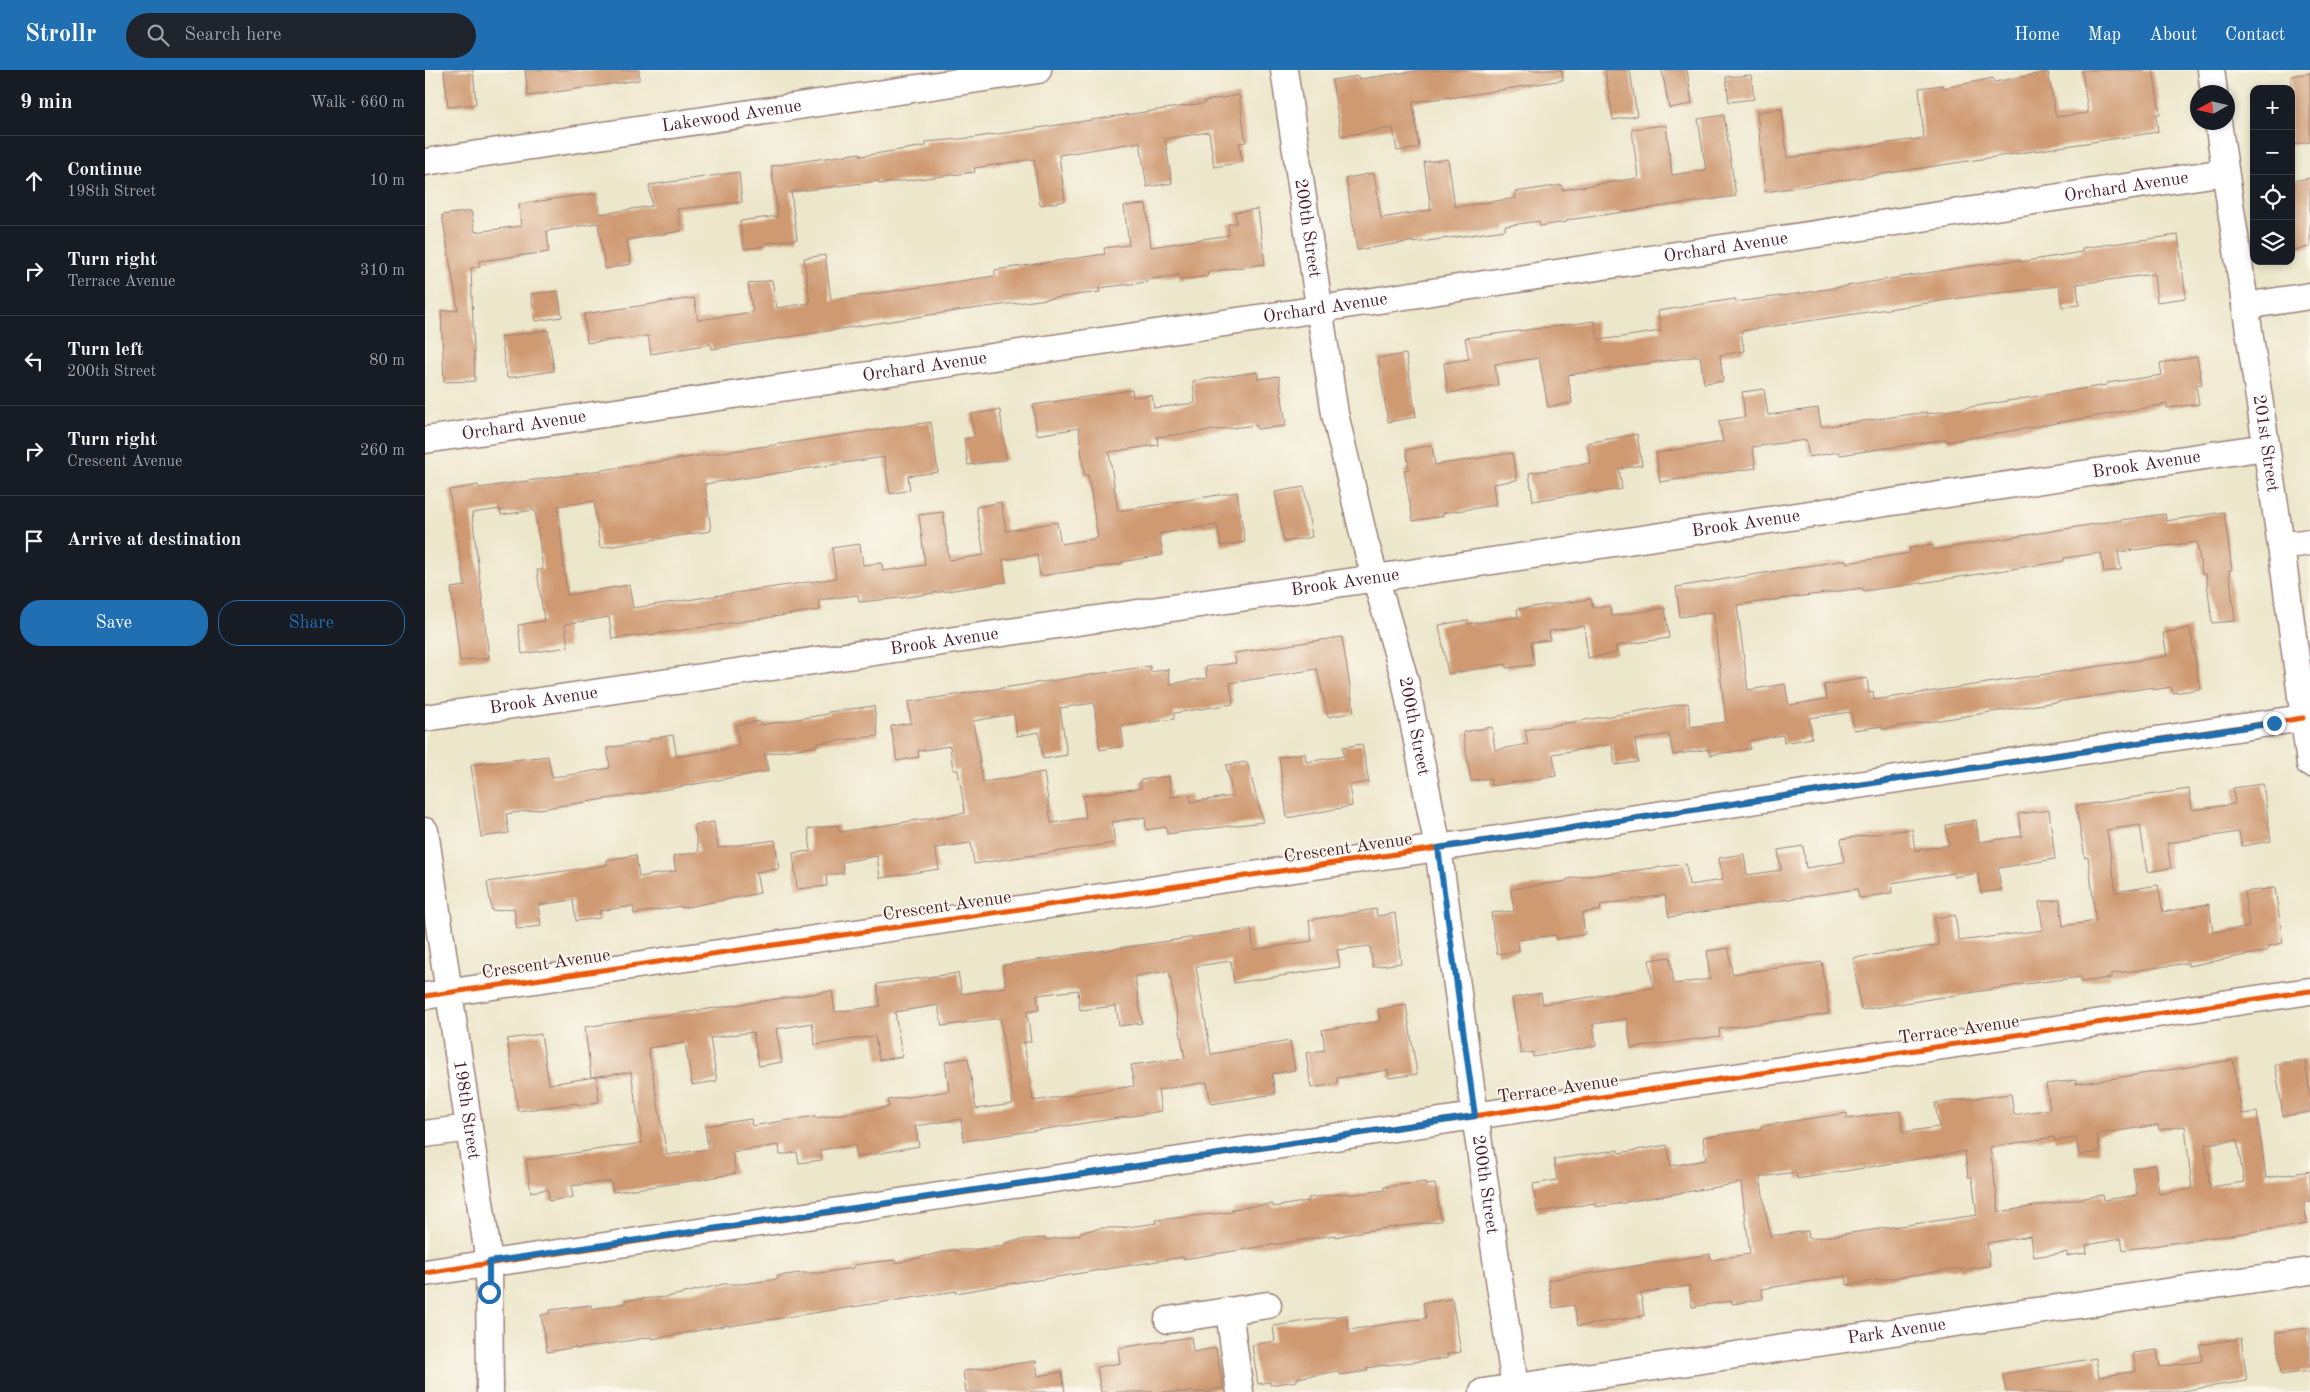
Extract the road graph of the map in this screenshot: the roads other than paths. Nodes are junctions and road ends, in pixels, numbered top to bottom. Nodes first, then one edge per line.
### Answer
1 (1038, 70) edge
2 (1284, 70) edge
3 (2211, 70) edge
4 (2213, 85) edge
5 (2219, 130) edge
6 (425, 162) edge
7 (2225, 172) junction
8 (2310, 296) edge
9 (2245, 306) junction
10 (1319, 309) junction
11 (425, 440) edge
12 (2266, 447) junction
13 (2310, 542) edge
14 (2281, 546) junction
15 (1376, 578) junction
16 (425, 718) edge
17 (2303, 718) junction
18 (2310, 760) edge
19 (2310, 764) edge
20 (425, 831) edge
21 (1438, 848) junction
22 (2310, 991) edge
23 (437, 994) edge
24 (1475, 1116) junction
25 (469, 1128) junction
26 (425, 1134) edge
27 (489, 1262) junction
28 (2310, 1271) edge
29 (425, 1272) edge
30 (1268, 1305) dead end
31 (1229, 1311) junction
32 (1168, 1320) dead end
33 (1515, 1387) junction
34 (491, 1392) edge
35 (1240, 1392) edge
36 (1483, 1392) edge

1 - 6 street, Lakewood Avenue
2 - 10 street, 200th Street
3 - 4 street
5 - 7 street, 201st Street
7 - 9 street, 201st Street
7 - 10 street, Orchard Avenue
8 - 9 street
9 - 12 street, 201st Street
10 - 11 street, Orchard Avenue
10 - 15 street, 200th Street
12 - 14 street, 201st Street
12 - 15 street, Brook Avenue
13 - 14 street
14 - 17 street, 201st Street
15 - 16 street, Brook Avenue
15 - 21 street, 200th Street
17 - 18 street, 201st Street
17 - 21 street, Crescent Avenue
18 - 19 street, 201st Street
20 - 23 street, 198th Street
21 - 23 street, Crescent Avenue
21 - 24 street, 200th Street
22 - 24 street, Terrace Avenue
23 - 25 street, 198th Street
24 - 27 street, Terrace Avenue
24 - 33 street, 200th Street
25 - 26 street
25 - 27 street, 198th Street
27 - 29 street, Terrace Avenue
27 - 34 street, 198th Street
28 - 33 street, Park Avenue
30 - 31 street
31 - 32 street
31 - 35 street
33 - 36 street, Park Avenue

